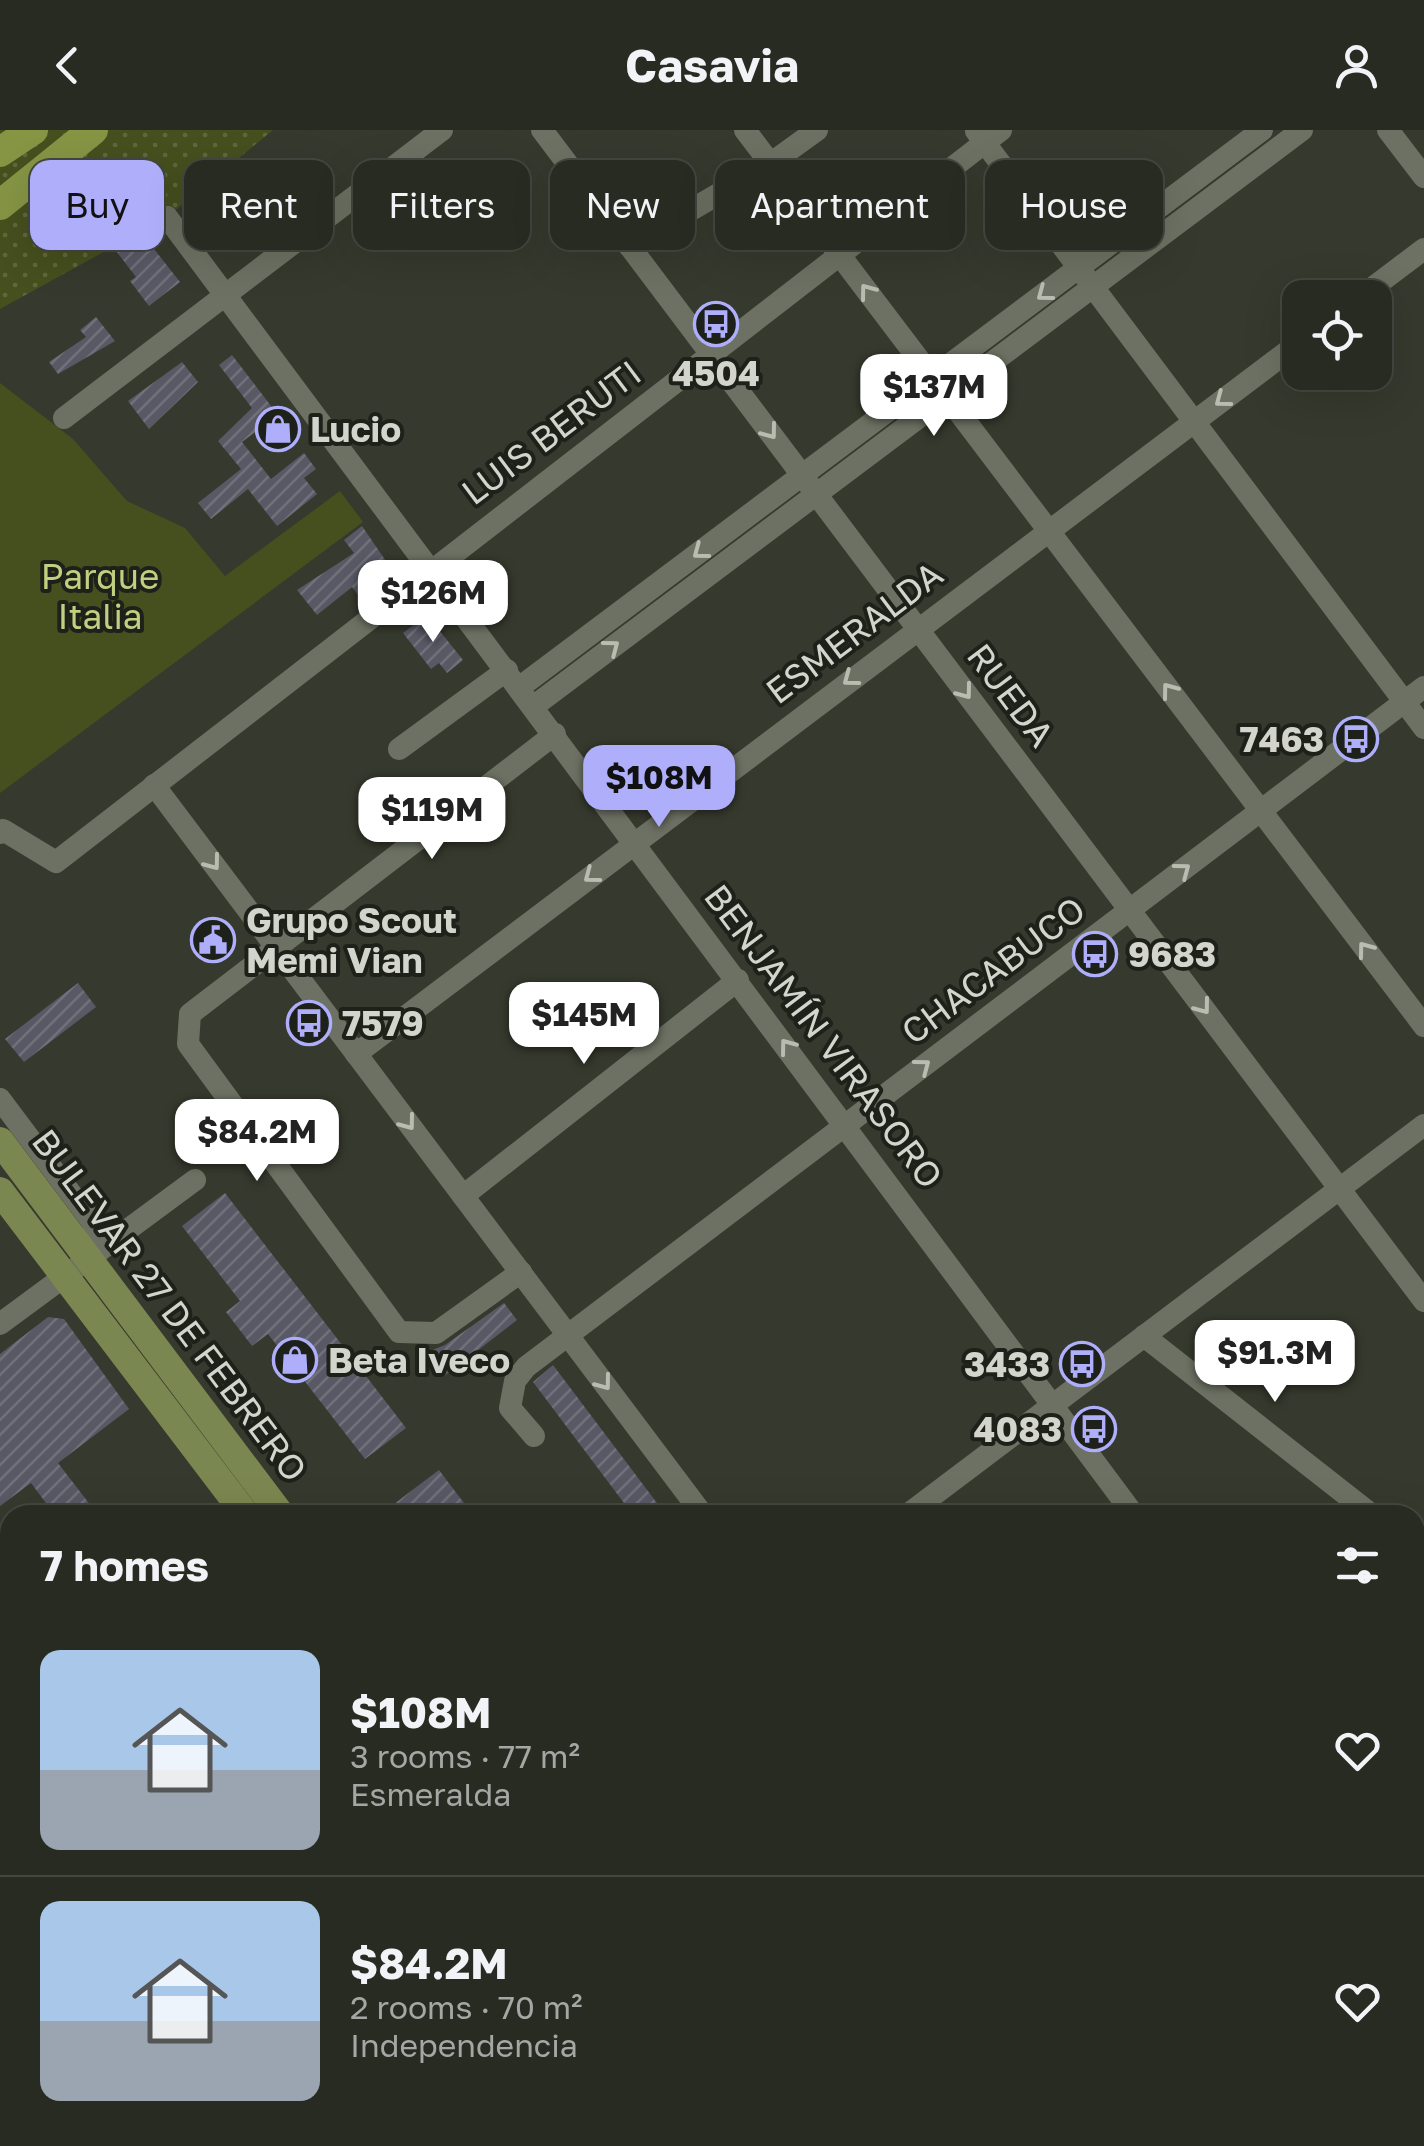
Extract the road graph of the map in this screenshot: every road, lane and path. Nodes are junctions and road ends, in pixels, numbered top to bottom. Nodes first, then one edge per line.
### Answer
1 (34, 130) edge
2 (93, 130) edge
3 (442, 130) edge
4 (542, 130) edge
5 (745, 130) edge
6 (817, 130) edge
7 (1262, 130) edge
8 (1302, 130) edge
9 (1388, 130) edge
10 (987, 134) edge
11 (0, 152) edge
12 (565, 160) edge
13 (767, 160) edge
14 (776, 160) edge
15 (1424, 176) edge
16 (0, 205) edge
17 (166, 217) dead end
18 (1424, 249) edge
19 (633, 250) edge
20 (835, 250) edge
21 (839, 255) junction
22 (1079, 268) junction
23 (1383, 280) edge
24 (1093, 287) junction
25 (226, 295) junction
26 (711, 354) junction
27 (1282, 355) edge
28 (940, 387) junction
29 (64, 418) dead end
30 (1192, 422) junction
31 (810, 484) junction
32 (1048, 530) junction
33 (431, 568) junction
34 (917, 628) junction
35 (1424, 686) edge
36 (520, 687) junction
37 (1404, 702) junction
38 (1424, 728) edge
39 (555, 734) junction
40 (399, 749) dead end
41 (154, 785) junction
42 (1261, 811) junction
43 (2, 831) edge
44 (636, 842) junction
45 (1130, 911) junction
46 (277, 948) junction
47 (738, 980) junction
48 (1424, 1026) edge
49 (356, 1054) junction
50 (0, 1099) edge
51 (845, 1124) junction
52 (1424, 1125) edge
53 (0, 1141) edge
54 (195, 1180) dead end
55 (1339, 1189) junction
56 (0, 1190) edge
57 (463, 1196) junction
58 (93, 1255) junction
59 (521, 1272) junction
60 (64, 1276) junction
61 (1424, 1301) edge
62 (0, 1324) edge
63 (567, 1334) junction
64 (1144, 1336) junction
65 (1054, 1404) junction
66 (534, 1436) dead end
67 (238, 1505) edge
68 (274, 1505) edge
69 (695, 1505) edge
70 (920, 1505) edge
71 (1127, 1505) edge
72 (1359, 1505) edge

1 - 11 highway
2 - 16 highway
3 - 25 street
4 - 12 street, RUEDA
5 - 13 street
6 - 14 street
7 - 22 street
8 - 24 street
9 - 15 street
10 - 21 street, LUIS BERUTI
10 - 22 street
17 - 25 street, BENJAMÍN VIRASORO
18 - 23 street
19 - 26 street, RUEDA
20 - 21 street
21 - 26 street, LUIS BERUTI
28 -> 21 street
22 - 24 street
22 -> 28 street
24 - 28 street
24 - 30 street
25 - 29 street
25 - 33 street, BENJAMÍN VIRASORO
26 -> 31 street, RUEDA
26 - 33 street, LUIS BERUTI
27 -> 30 street, ESMERALDA
28 - 31 street
28 - 32 street
30 - 32 street, ESMERALDA
30 - 37 street
31 - 34 street, RUEDA
31 - 36 street
32 - 34 street, ESMERALDA
42 -> 32 street
33 - 36 street, BENJAMÍN VIRASORO
33 - 41 street, LUIS BERUTI
34 -> 44 street, ESMERALDA
34 -> 45 street, RUEDA
35 - 37 street, CHACABUCO
36 - 39 street, BENJAMÍN VIRASORO
36 - 40 street
37 - 38 street
37 - 42 street, CHACABUCO
39 - 44 street, BENJAMÍN VIRASORO
39 - 46 street
41 - 43 street, LUIS BERUTI
41 -> 46 street
45 -> 42 street, CHACABUCO
48 -> 42 street
44 - 47 street, BENJAMÍN VIRASORO
44 -> 49 street, ESMERALDA
51 -> 45 street, CHACABUCO
45 -> 55 street, RUEDA
46 - 49 street
46 - 59 street
51 -> 47 street, BENJAMÍN VIRASORO
47 - 57 street
49 -> 57 street
50 - 58 street
51 - 63 street, CHACABUCO
51 - 65 street, BENJAMÍN VIRASORO
52 - 55 street
53 - 58 main road, BULEVAR 27 DE FEBRERO
54 - 58 street
55 - 61 street, RUEDA
55 - 64 street
56 - 60 main road, BULEVAR 27 DE FEBRERO
57 - 59 street
58 - 60 street
58 - 68 main road, BULEVAR 27 DE FEBRERO
59 - 63 street
60 - 62 street
60 - 67 main road, BULEVAR 27 DE FEBRERO
63 - 66 street, CHACABUCO
63 -> 69 street
64 - 65 street
64 - 72 street
65 - 70 street
65 - 71 street, BENJAMÍN VIRASORO

